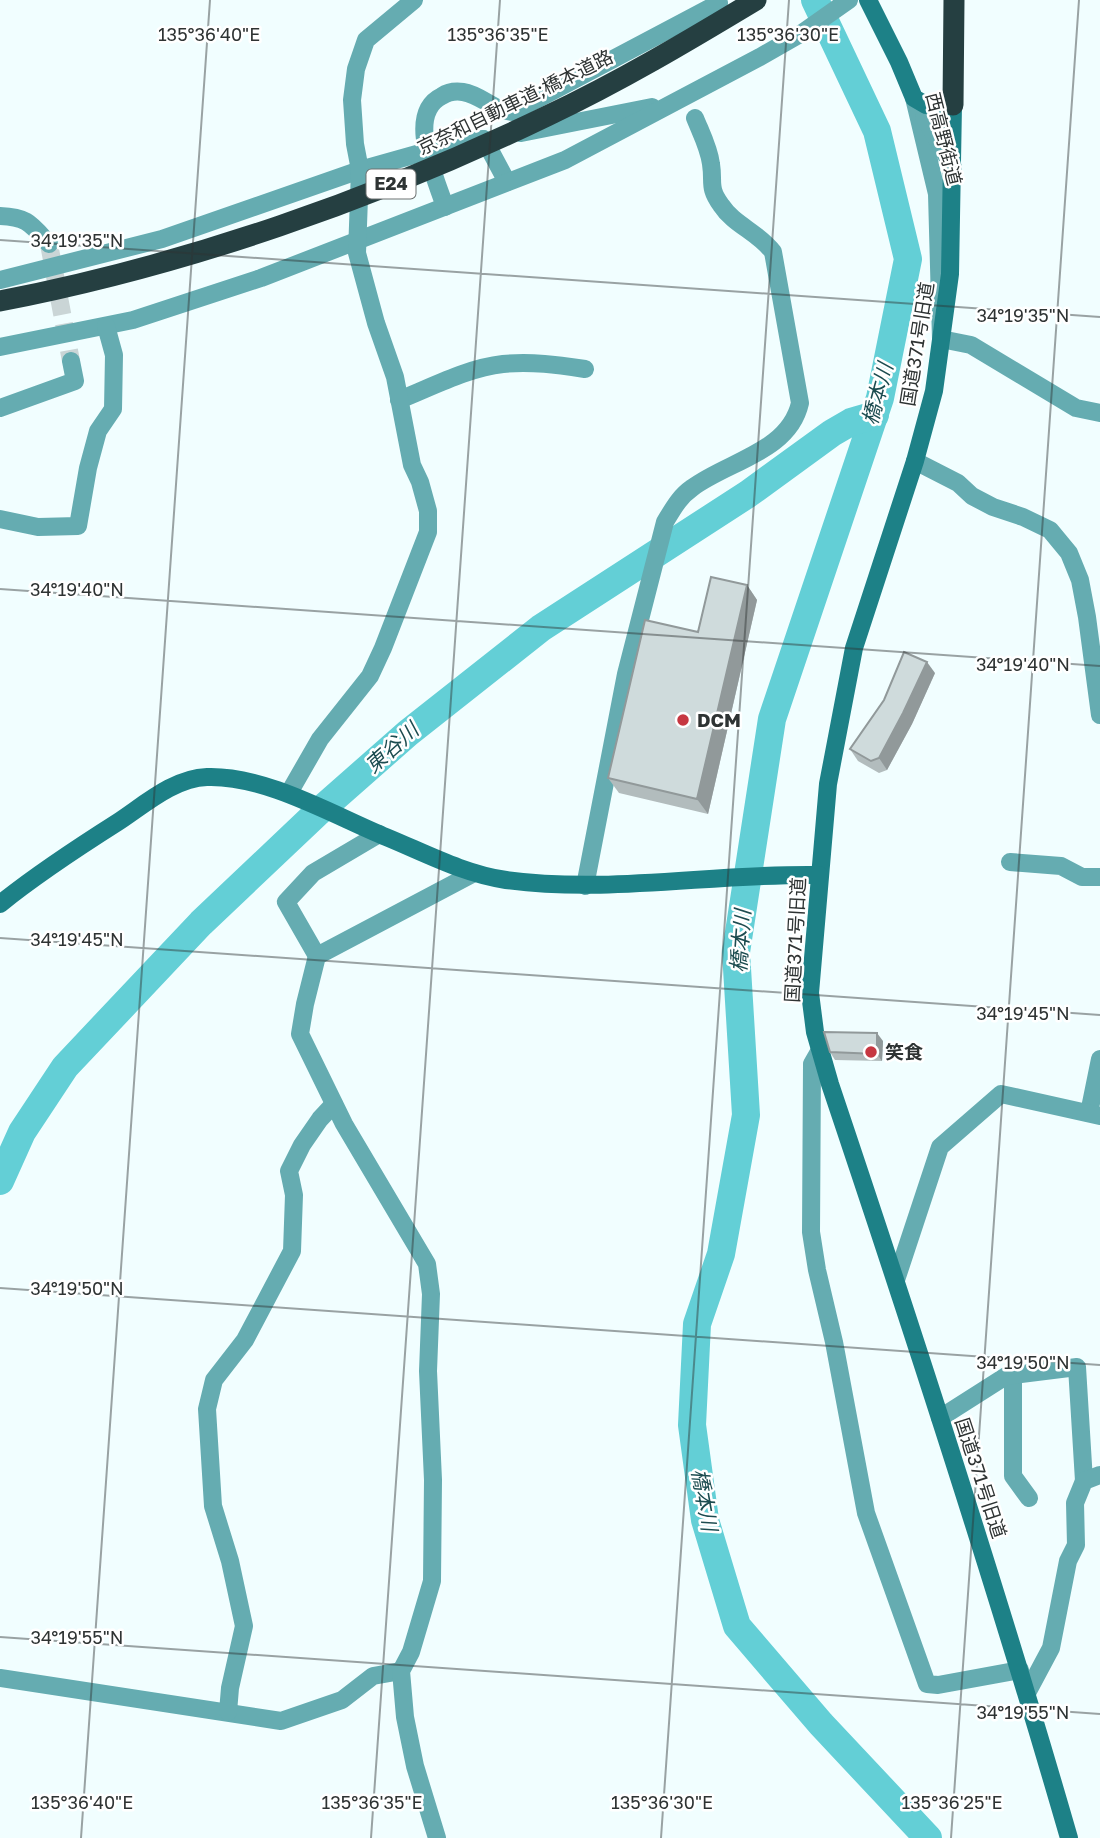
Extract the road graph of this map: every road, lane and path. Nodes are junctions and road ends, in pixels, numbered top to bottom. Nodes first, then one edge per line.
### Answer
1 (414, 0) edge
2 (756, 0) edge
3 (849, 0) edge
4 (868, 0) edge
5 (719, 3) dead end
6 (954, 5) edge
7 (914, 98) junction
8 (672, 103) junction
9 (953, 105) junction
10 (695, 118) dead end
11 (484, 139) junction
12 (427, 151) junction
13 (953, 167) junction
14 (360, 170) junction
15 (507, 182) junction
16 (445, 207) junction
17 (0, 216) edge
18 (357, 242) junction
19 (49, 244) tunnel mouth
20 (0, 280) edge
21 (0, 301) edge
22 (106, 326) junction
23 (941, 339) junction
24 (0, 347) edge
25 (71, 361) tunnel mouth
26 (585, 369) dead end
27 (399, 400) junction
28 (0, 408) edge
29 (1100, 413) edge
30 (915, 461) junction
31 (0, 519) edge
32 (1100, 716) edge
33 (296, 797) junction
34 (373, 831) junction
35 (1010, 862) dead end
36 (474, 873) junction
37 (819, 875) junction
38 (1100, 877) edge
39 (584, 886) junction
40 (0, 904) edge
41 (317, 956) junction
42 (820, 1050) junction
43 (1100, 1059) edge
44 (334, 1104) junction
45 (1095, 1115) edge
46 (896, 1280) junction
47 (1013, 1375) junction
48 (940, 1418) junction
49 (1092, 1478) edge
50 (1029, 1498) dead end
51 (1020, 1670) junction
52 (401, 1671) junction
53 (0, 1678) edge
54 (1027, 1693) junction
55 (228, 1712) junction
56 (437, 1838) edge
57 (1069, 1838) edge

1 - 14 street
2 - 21 highway, 京奈和自動車道;橋本道路 / E24, bridge
3 - 8 street
4 - 7 street, 西高野街道
5 - 12 street
6 - 9 highway
7 - 9 street
7 - 13 street
7 - 23 street, 西高野街道
8 - 11 street
8 - 15 street
9 - 13 street, 国道371号旧道
10 - 39 street
11 - 12 street
11 - 15 street
12 - 14 street
12 - 16 street
13 - 23 street, 国道371号旧道
14 - 18 street
14 - 20 street
15 - 16 street
16 - 18 street
17 - 19 street
18 - 22 street
18 - 27 street
22 - 24 street
22 - 31 street
23 - 29 street
23 - 30 street, 国道371号旧道
25 - 28 street
26 - 27 street
27 - 33 street
30 - 32 street
30 - 37 street, 国道371号旧道
33 - 34 street
33 - 40 street
34 - 36 street
34 - 41 street
35 - 38 street
36 - 39 street
36 - 41 street
37 - 39 street
37 - 42 street, 国道371号旧道
41 - 44 street
42 - 46 street, 国道371号旧道
42 - 51 street
43 - 45 street
44 - 52 street
44 - 55 street
45 - 46 street
46 - 48 street, 国道371号旧道
47 - 48 street
47 - 49 street
47 - 50 street
48 - 51 street, 国道371号旧道
49 - 54 street
51 - 54 street, 国道371号旧道
52 - 55 street
52 - 56 street
53 - 55 street
54 - 57 street, 国道371号旧道

